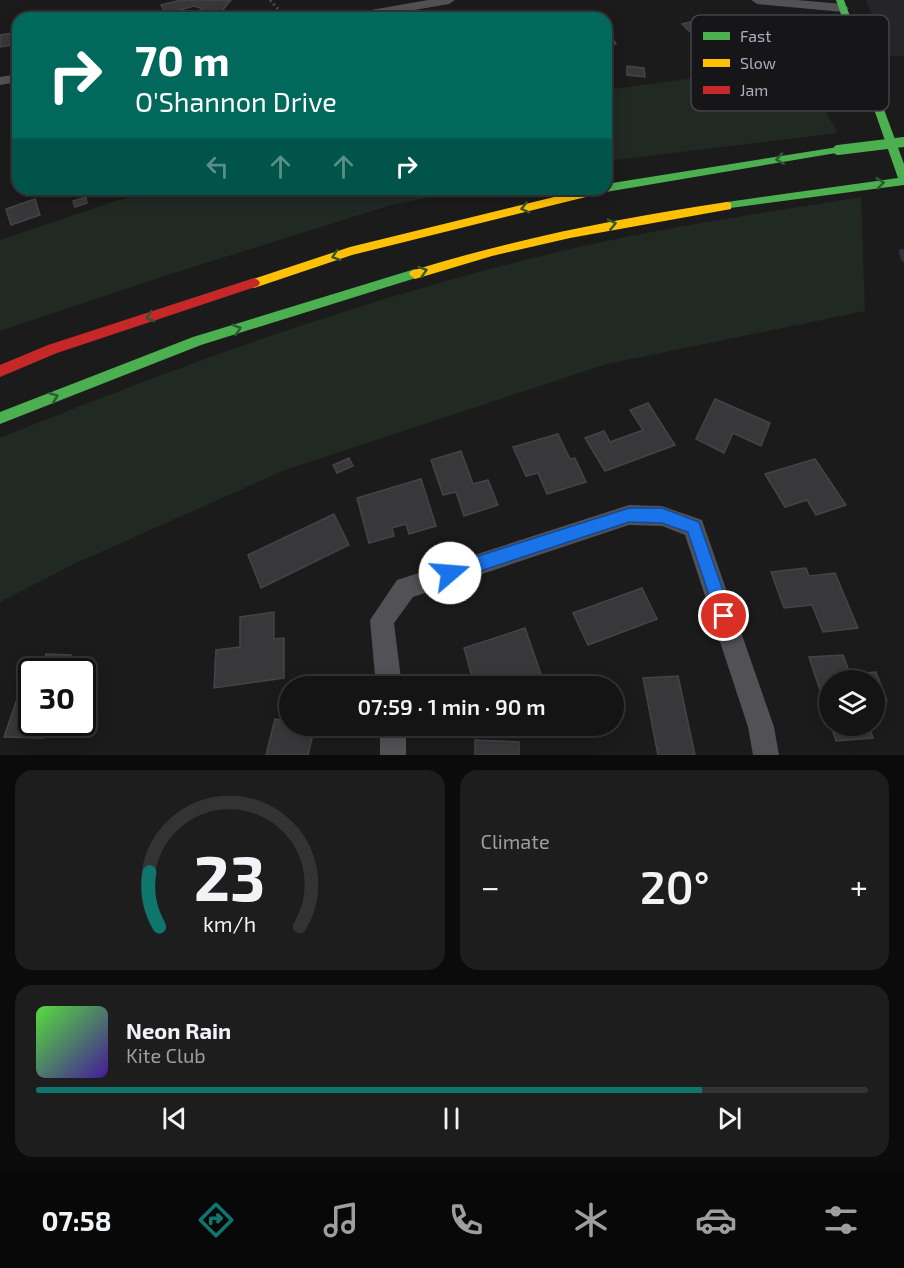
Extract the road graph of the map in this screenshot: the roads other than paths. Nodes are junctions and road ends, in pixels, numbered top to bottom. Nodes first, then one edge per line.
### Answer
1 (449, 0) edge
2 (757, 0) edge
3 (842, 4) edge
4 (382, 12) edge
5 (880, 111) edge
6 (904, 142) edge
7 (904, 180) edge
8 (612, 187) edge
9 (576, 195) edge
10 (0, 371) edge
11 (0, 418) edge
12 (388, 676) edge
13 (393, 736) edge
14 (393, 755) edge
15 (766, 755) edge

1 - 4 street
2 - 3 street
5 - 7 main road
6 -> 8 main road, bridge
11 -> 7 main road
9 -> 10 main road
12 - 15 street
13 - 14 street

